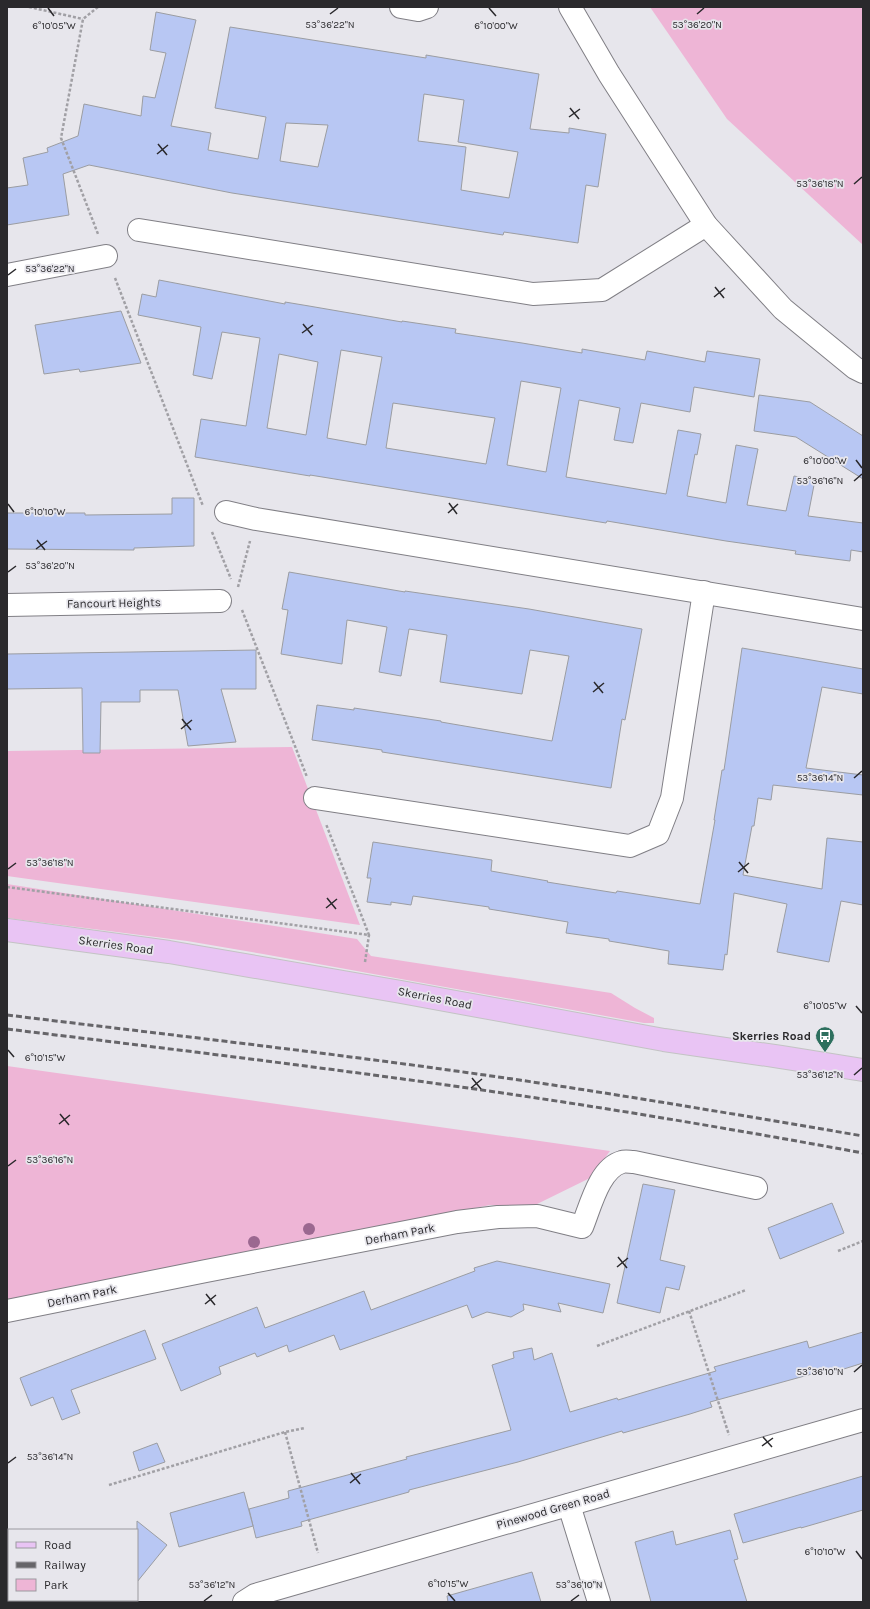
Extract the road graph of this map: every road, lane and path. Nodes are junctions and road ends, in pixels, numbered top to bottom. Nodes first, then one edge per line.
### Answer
1 (29, 7) edge
2 (401, 7) edge
3 (428, 7) edge
4 (570, 7) edge
5 (83, 19) dead end
6 (706, 225) junction
7 (139, 230) dead end
8 (106, 256) dead end
9 (7, 275) edge
10 (863, 372) edge
11 (226, 512) dead end
12 (256, 519) junction
13 (704, 592) junction
14 (220, 601) joint
15 (7, 605) edge
16 (863, 619) edge
17 (315, 798) dead end
18 (7, 930) edge
19 (863, 1070) edge
20 (756, 1188) dead end
21 (863, 1241) edge
22 (838, 1251) dead end
23 (746, 1290) dead end
24 (7, 1311) edge
25 (689, 1311) junction
26 (597, 1346) dead end
27 (863, 1420) edge
28 (305, 1428) dead end
29 (285, 1432) junction
30 (730, 1435) dead end
31 (109, 1485) dead end
32 (569, 1505) junction
33 (318, 1553) dead end
34 (244, 1602) edge
35 (599, 1602) edge

1 - 5 path
2 - 3 street
4 - 6 street
6 - 7 street
6 - 10 street
8 - 9 street
11 - 12 street
12 - 13 street
12 - 14 path
13 - 16 street
13 - 17 street
14 - 15 street, Fancourt Heights
18 - 19 main road, Skerries Road
20 - 24 street, Derham Park
21 - 22 path
23 - 25 path
25 - 26 path
25 - 30 path
27 - 32 street, Pinewood Green Road
28 - 29 path
29 - 31 path
29 - 33 path
32 - 34 street, Pinewood Green Road
32 - 35 street

